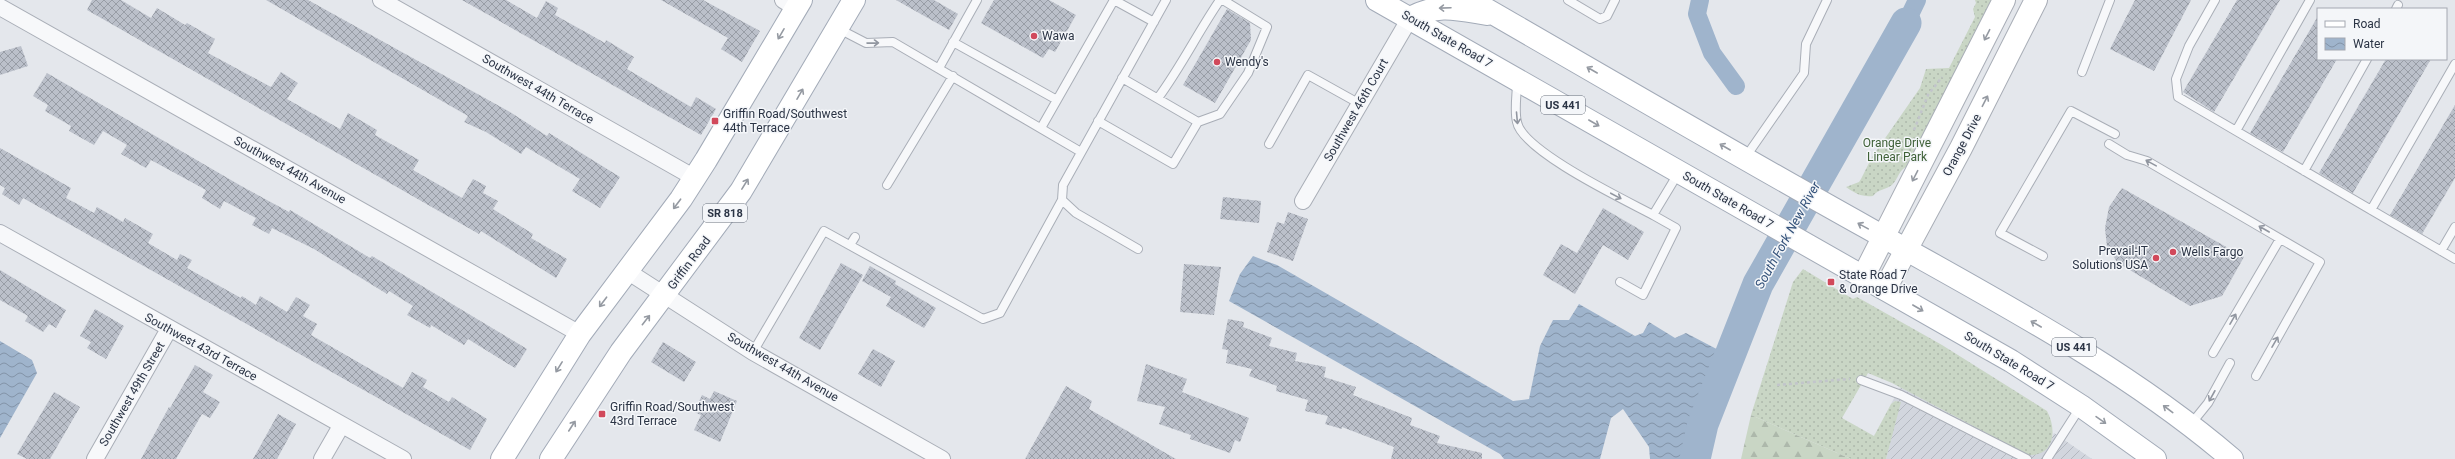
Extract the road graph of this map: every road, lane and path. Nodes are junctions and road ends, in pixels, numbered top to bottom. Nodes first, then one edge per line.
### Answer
1 (381, 0) edge
2 (854, 0) edge
3 (977, 0) edge
4 (1166, 0) edge
5 (1220, 0) edge
6 (1223, 0) edge
7 (1377, 0) edge
8 (1470, 0) edge
9 (1568, 0) edge
10 (1615, 0) edge
11 (1828, 0) edge
12 (2004, 0) edge
13 (2007, 0) edge
14 (2036, 0) edge
15 (2110, 0) edge
16 (2215, 0) edge
17 (2310, 0) edge
18 (793, 3) edge
19 (0, 7) edge
20 (1498, 16) junction
21 (1410, 18) junction
22 (1154, 22) junction
23 (838, 28) junction
24 (2015, 41) junction
25 (953, 42) junction
26 (2366, 60) edge
27 (2455, 64) edge
28 (939, 68) junction
29 (2082, 72) dead end
30 (953, 76) junction
31 (1122, 78) junction
32 (1517, 79) junction
33 (1158, 98) junction
34 (1057, 100) junction
35 (1360, 104) junction
36 (1098, 121) junction
37 (1198, 122) junction
38 (1041, 128) junction
39 (2236, 131) junction
40 (2115, 134) dead end
41 (1269, 144) dead end
42 (2109, 144) dead end
43 (1080, 152) junction
44 (1744, 159) junction
45 (1679, 171) junction
46 (2304, 171) junction
47 (695, 178) junction
48 (887, 185) dead end
49 (1062, 200) junction
50 (1303, 201) dead end
51 (2371, 210) junction
52 (1653, 216) junction
53 (2455, 227) edge
54 (0, 234) edge
55 (855, 237) dead end
56 (1884, 237) junction
57 (2280, 238) junction
58 (850, 245) junction
59 (1138, 249) dead end
60 (1906, 250) junction
61 (2441, 250) junction
62 (2043, 256) dead end
63 (2455, 258) edge
64 (627, 271) junction
65 (1863, 277) junction
66 (1620, 282) dead end
67 (1884, 289) junction
68 (665, 295) junction
69 (169, 329) junction
70 (580, 334) junction
71 (753, 352) junction
72 (2213, 353) dead end
73 (2230, 363) dead end
74 (2256, 376) dead end
75 (1861, 380) joint
76 (1777, 384) dead end
77 (2081, 406) junction
78 (2190, 425) junction
79 (341, 426) junction
80 (95, 459) edge
81 (322, 459) edge
82 (403, 459) edge
83 (502, 459) edge
84 (551, 459) edge
85 (942, 459) edge
86 (2027, 459) edge
87 (2047, 459) edge
88 (2155, 459) edge
89 (2232, 459) edge

1 - 47 street, Southwest 44th Terrace
2 - 23 main road, Griffin Road / SR 818
3 - 25 lane
4 - 22 lane
5 - 33 lane
6 - 37 lane
7 - 21 main road, South State Road 7 / US 441
8 - 20 main road, US 441
9 - 10 lane
11 - 44 lane
12 -> 56 main road
13 - 24 main road
14 - 24 main road, Orange Drive
15 - 29 lane
16 - 39 lane
17 - 39 lane
18 -> 47 main road
19 - 70 street, Southwest 44th Avenue
20 -> 21 main road
44 -> 20 main road, US 441
21 - 32 main road, South State Road 7 / US 441
21 - 35 street, Southwest 46th Court
22 - 31 lane
22 - 34 lane
23 -> 28 lane
68 -> 23 main road, Griffin Road / SR 818
60 -> 24 main road, Orange Drive
25 - 28 lane
25 - 34 lane
26 - 46 lane
27 - 51 lane
28 - 30 lane
30 - 38 lane
30 - 48 lane
31 - 33 lane
31 - 36 lane
32 -> 45 main road, South State Road 7 / US 441
32 -> 52 lane
33 - 37 lane
34 - 38 lane
35 - 41 lane
35 - 50 street, Southwest 46th Court
36 - 37 lane
36 - 43 lane
38 - 43 lane
39 - 46 lane
40 - 62 lane
57 -> 42 lane
43 - 49 lane
56 -> 44 main road, US 441
45 - 52 lane
45 - 65 main road, South State Road 7 / US 441
46 - 51 lane
47 -> 64 main road
49 - 58 lane
49 - 59 lane
51 - 61 lane
52 - 66 lane
53 - 61 lane
54 - 69 street, Southwest 43rd Terrace
55 - 58 lane
56 - 60 main road, US 441
56 - 65 main road
72 -> 57 lane
74 -> 57 lane
58 - 71 lane
60 - 67 main road, Orange Drive
78 -> 60 main road, US 441
61 - 63 lane
64 - 68 street, Southwest 44th Avenue
64 -> 70 main road
65 - 67 main road, South State Road 7 / US 441
67 -> 77 main road, South State Road 7 / US 441
68 - 71 street, Southwest 44th Avenue
84 -> 68 main road, Griffin Road / SR 818
69 - 79 street, Southwest 43rd Terrace
69 - 80 street, Southwest 49th Street
70 -> 83 main road
71 - 85 street, Southwest 44th Avenue
73 -> 78 lane
75 - 76 path
75 - 86 lane
77 - 87 lane
77 -> 88 main road, South State Road 7 / US 441
78 - 89 main road, US 441
79 - 81 street
79 - 82 street, Southwest 43rd Terrace

